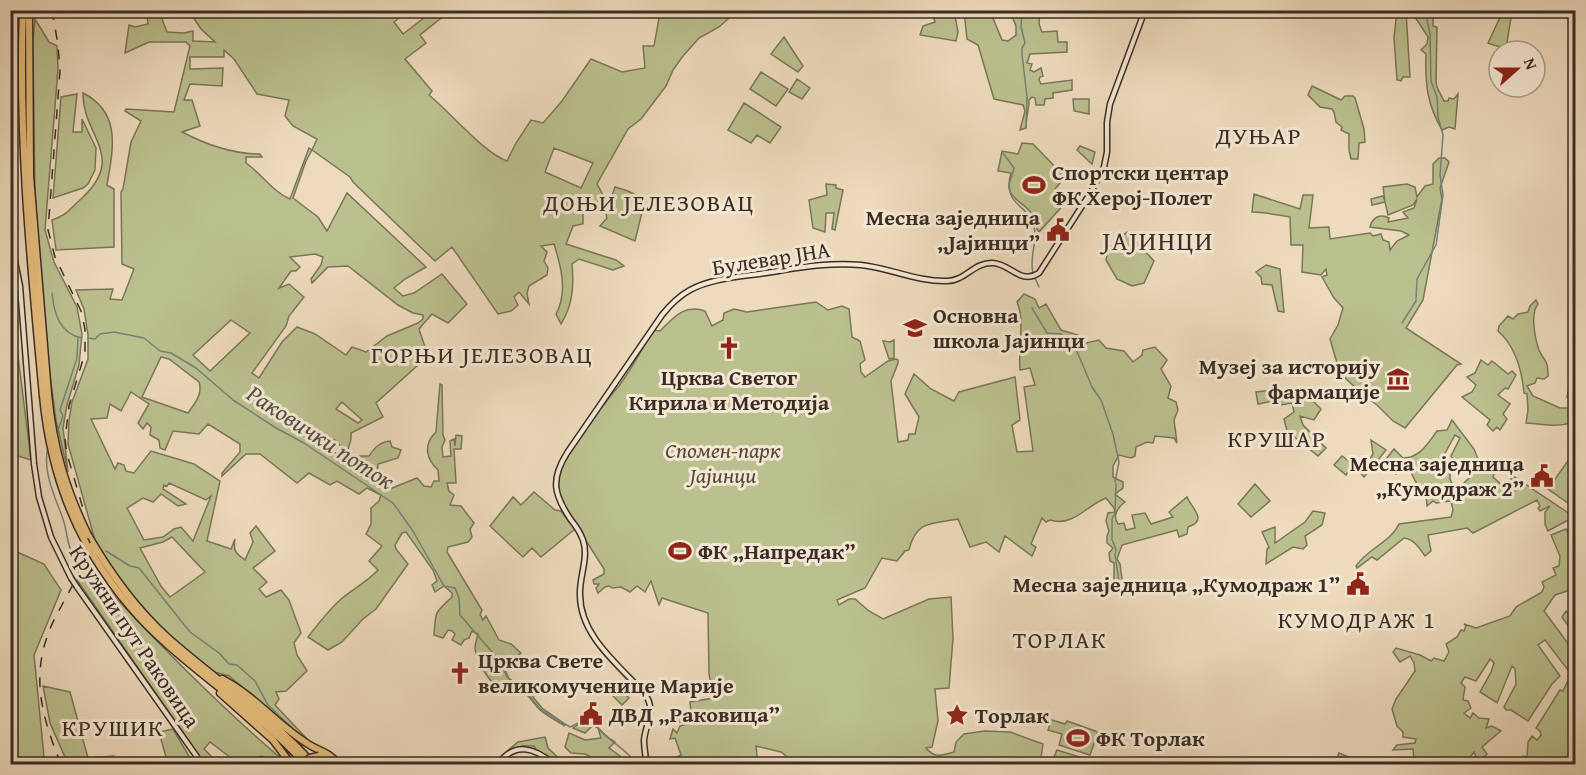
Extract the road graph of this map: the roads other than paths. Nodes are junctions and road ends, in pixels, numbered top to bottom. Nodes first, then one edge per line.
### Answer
1 (23, 10) edge
2 (29, 10) edge
3 (1145, 10) edge
4 (10, 237) edge
5 (45, 395) junction
6 (202, 674) junction
7 (211, 674) junction
8 (202, 765) edge
9 (291, 765) edge
10 (304, 765) edge
11 (313, 765) edge
12 (333, 765) edge
13 (338, 765) edge
14 (498, 765) edge
15 (554, 765) edge
16 (646, 765) edge

1 - 5 highway
2 - 5 highway
3 - 16 main road, Булевар ЈНА
4 - 8 main road, Кружни пут Раковица, bridge
5 - 6 highway, bridge
5 - 7 highway, bridge
6 - 9 highway
6 - 10 highway
7 - 11 highway
7 - 13 highway
10 - 12 highway, bridge
14 - 15 main road

